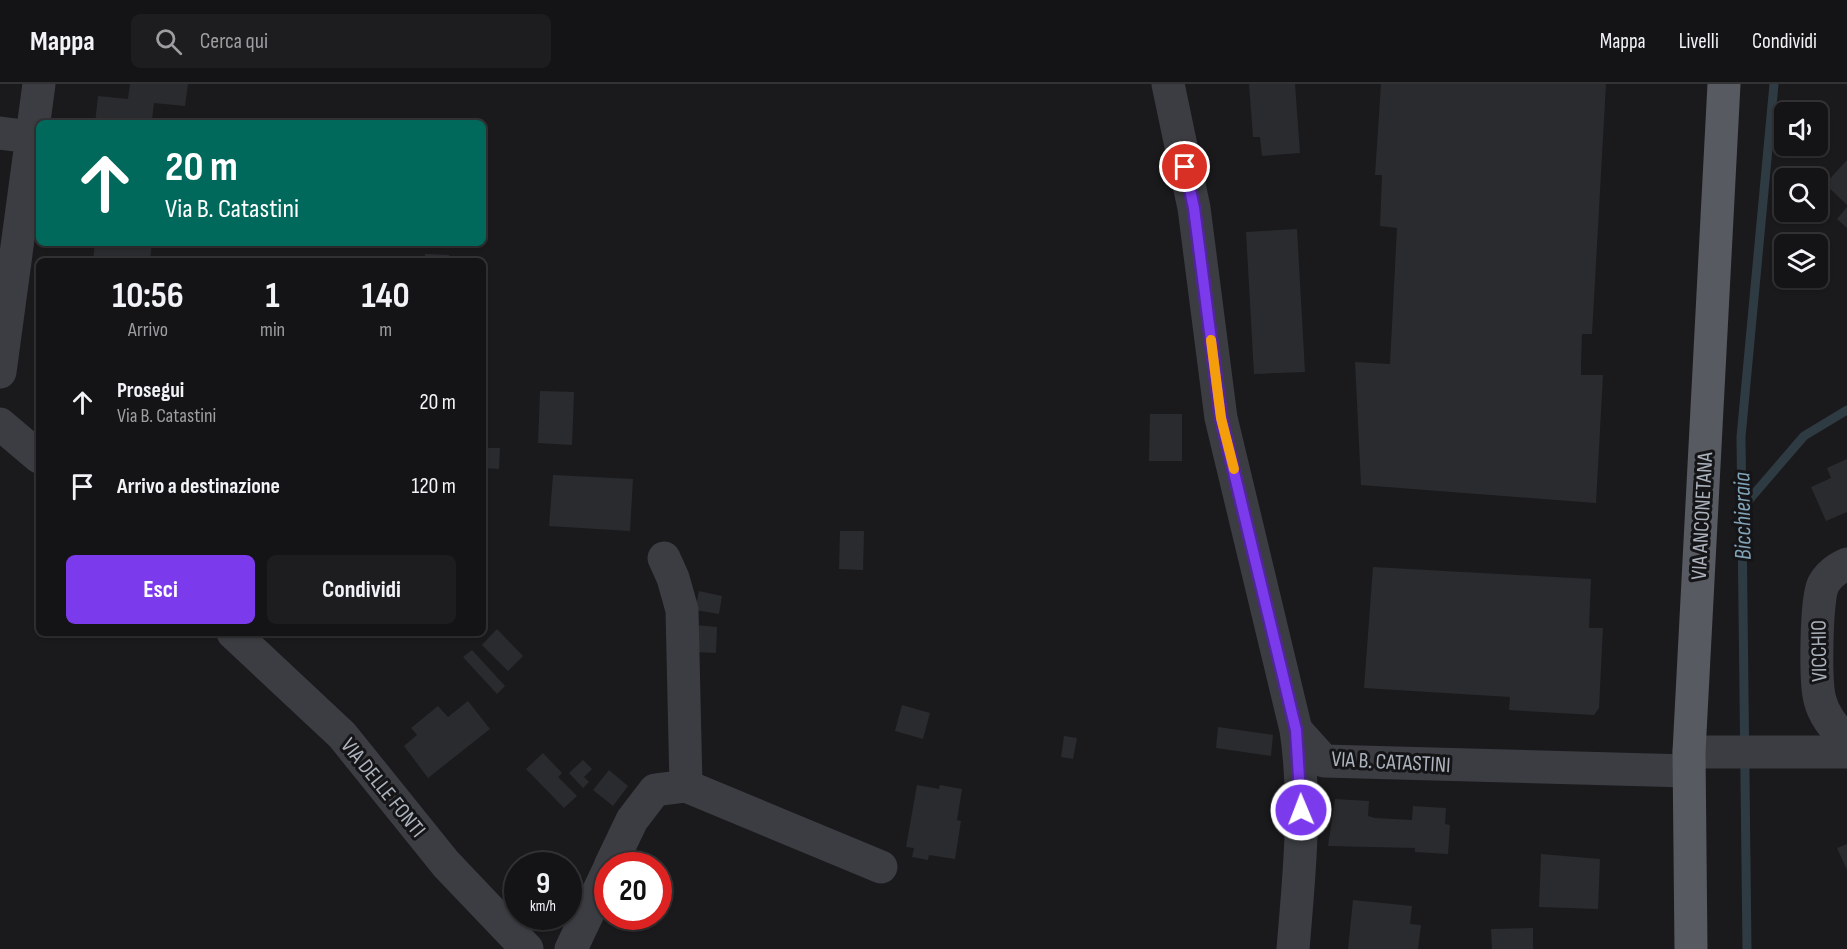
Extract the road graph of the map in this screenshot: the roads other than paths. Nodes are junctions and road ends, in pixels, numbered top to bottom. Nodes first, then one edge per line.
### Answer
1 (39, 84) edge
2 (1168, 84) edge
3 (1724, 84) edge
4 (36, 120) edge
5 (0, 133) edge
6 (35, 137) edge
7 (13, 179) edge
8 (10, 218) edge
9 (0, 372) edge
10 (0, 424) edge
11 (36, 454) edge
12 (664, 558) dead end
13 (1847, 564) edge
14 (236, 636) edge
15 (1296, 730) junction
16 (1847, 742) edge
17 (1847, 752) edge
18 (1696, 759) junction
19 (686, 786) junction
20 (617, 852) edge
21 (880, 867) dead end
22 (594, 901) edge
23 (527, 949) edge
24 (571, 949) edge
25 (1293, 949) edge
26 (1691, 949) edge

1 - 4 street
2 - 15 street, VIA B. CATASTINI
3 - 18 main road, VIA ANCONETANA
5 - 6 street
6 - 7 street
7 - 8 street
8 - 9 street
10 - 11 street
12 - 19 street
13 - 16 street, VICCHIO
14 - 23 street, VIA DELLE FONTI
15 - 18 street, VIA B. CATASTINI
15 - 25 street
17 - 18 street
18 - 26 main road, VIA ANCONETANA
19 - 20 street
19 - 21 street
22 - 24 street

